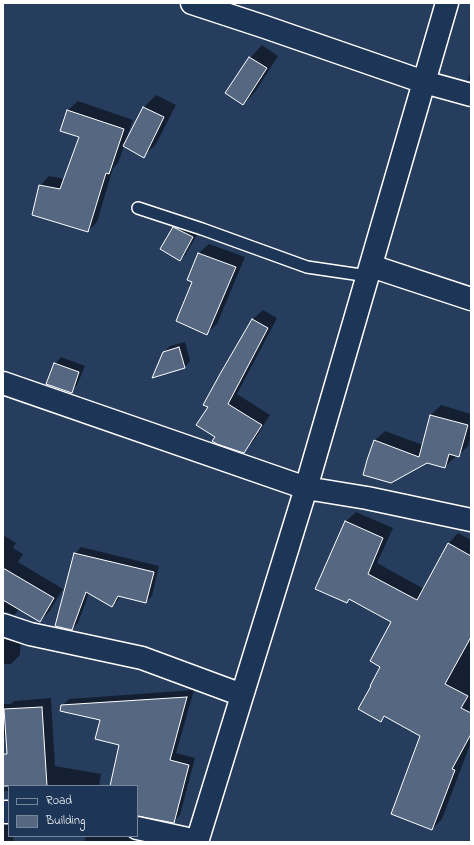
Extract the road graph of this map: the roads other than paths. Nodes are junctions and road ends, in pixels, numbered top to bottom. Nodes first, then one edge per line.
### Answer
1 (192, 3) edge
2 (447, 3) edge
3 (424, 82) junction
4 (471, 95) edge
5 (138, 208) dead end
6 (369, 271) junction
7 (471, 299) edge
8 (3, 383) edge
9 (306, 488) junction
10 (471, 520) edge
11 (3, 625) edge
12 (242, 695) junction
13 (138, 828) edge
14 (197, 841) edge

1 - 3 street
2 - 3 street
3 - 4 street
3 - 6 street
5 - 6 lane
6 - 7 street
6 - 9 street
8 - 9 street
9 - 10 street
9 - 12 street
11 - 12 street
12 - 14 street
13 - 14 street

